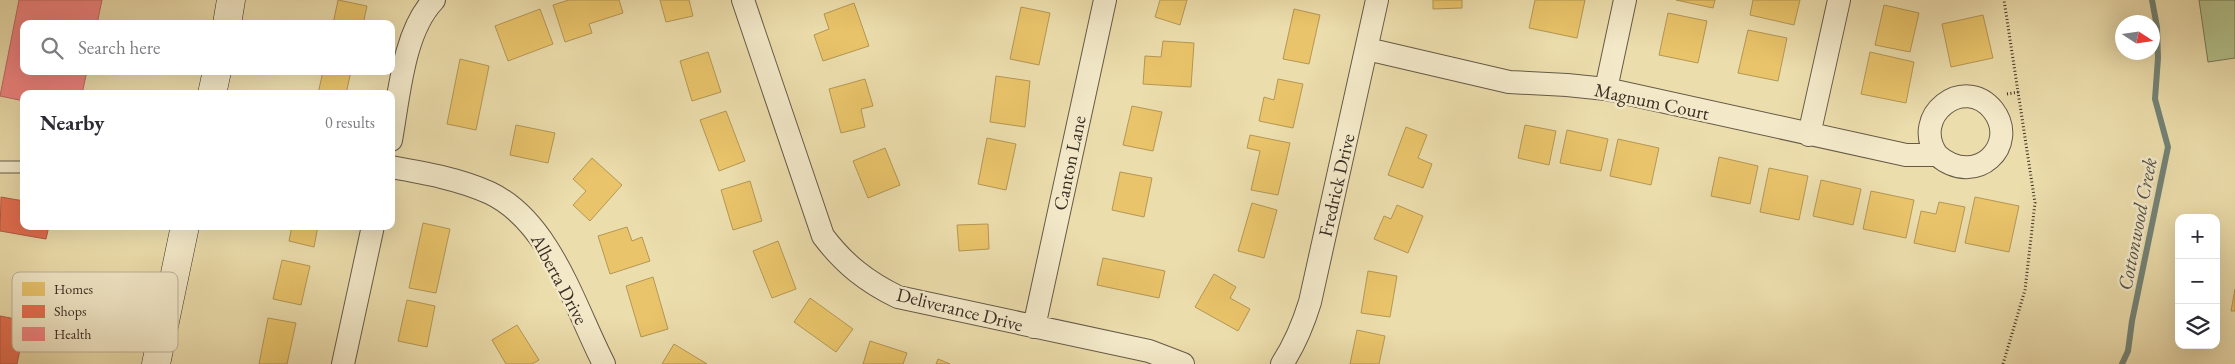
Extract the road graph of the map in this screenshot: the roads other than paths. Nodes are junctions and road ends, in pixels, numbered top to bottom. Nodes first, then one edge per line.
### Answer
1 (232, 0) edge
2 (434, 0) edge
3 (743, 0) edge
4 (1105, 0) edge
5 (1377, 0) edge
6 (1625, 0) edge
7 (1839, 0) edge
8 (228, 20) edge
9 (1367, 49) junction
10 (216, 75) edge
11 (1606, 89) junction
12 (213, 90) edge
13 (395, 119) edge
14 (1809, 135) junction
15 (1937, 155) dead end
16 (20, 166) edge
17 (0, 167) edge
18 (395, 167) edge
19 (184, 230) edge
20 (372, 230) edge
21 (175, 272) edge
22 (1034, 327) junction
23 (343, 364) edge
24 (604, 364) edge
25 (1183, 364) edge
26 (1282, 364) edge

1 - 8 main road
2 - 13 street
3 - 22 street, Deliverance Drive
4 - 22 street, Canton Lane
5 - 9 street, Fredrick Drive
6 - 11 street
7 - 14 street
9 - 11 street, Magnum Court
9 - 26 street, Fredrick Drive
10 - 12 main road
11 - 14 street, Magnum Court
14 - 15 street, Magnum Court
16 - 17 lane
18 - 24 street, Alberta Drive
19 - 21 main road
20 - 23 street
22 - 25 street, Deliverance Drive

